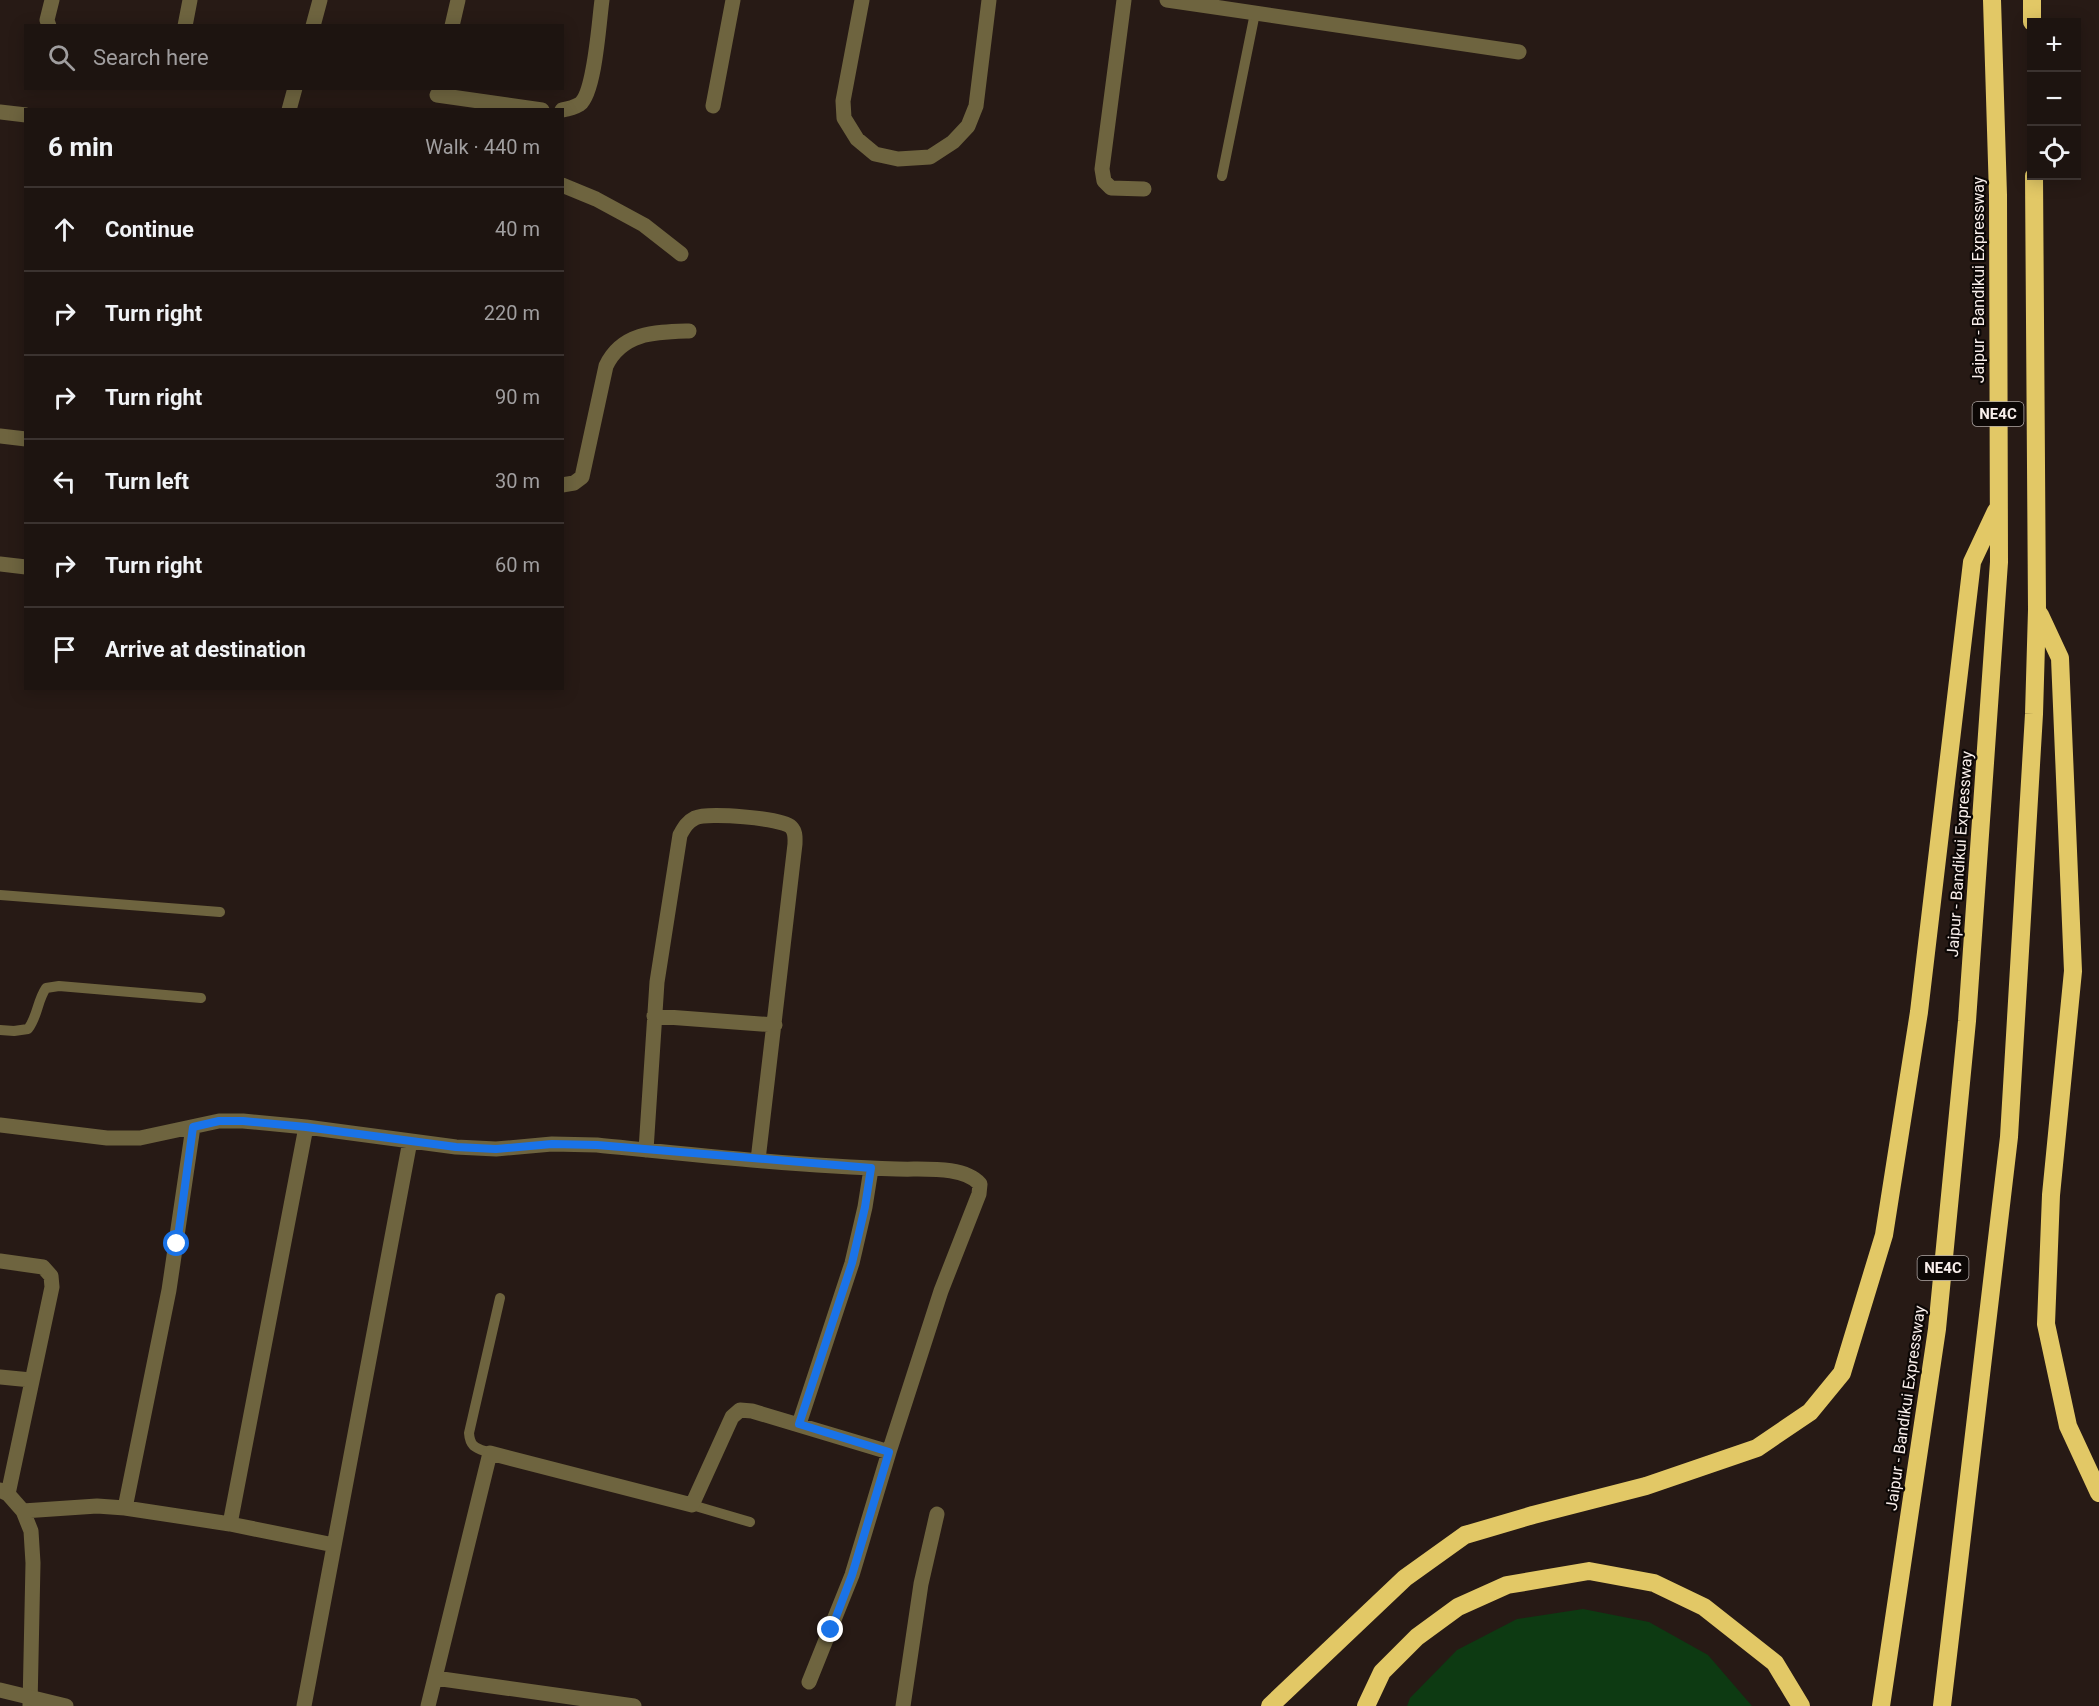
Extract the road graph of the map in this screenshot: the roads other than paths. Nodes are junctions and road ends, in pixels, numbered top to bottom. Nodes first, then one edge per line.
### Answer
1 (51, 0) edge
2 (190, 0) edge
3 (320, 0) edge
4 (458, 0) edge
5 (602, 0) edge
6 (733, 0) edge
7 (862, 0) edge
8 (989, 0) edge
9 (1124, 0) edge
10 (1167, 0) edge
11 (1992, 0) edge
12 (2032, 0) edge
13 (1255, 13) junction
14 (2032, 18) edge
15 (48, 24) edge
16 (185, 24) edge
17 (314, 24) edge
18 (452, 24) edge
19 (1519, 52) dead end
20 (294, 90) edge
21 (437, 98) edge
22 (713, 106) dead end
23 (290, 108) edge
24 (524, 108) edge
25 (564, 110) edge
26 (0, 112) edge
27 (24, 115) edge
28 (1222, 176) dead end
29 (2034, 180) edge
30 (564, 186) edge
31 (1144, 189) dead end
32 (681, 254) dead end
33 (689, 331) dead end
34 (0, 436) edge
35 (24, 439) edge
36 (564, 484) edge
37 (1999, 506) junction
38 (0, 564) edge
39 (24, 567) edge
40 (2037, 610) junction
41 (0, 895) edge
42 (220, 912) dead end
43 (201, 998) dead end
44 (654, 1017) junction
45 (775, 1025) junction
46 (0, 1030) edge
47 (0, 1125) edge
48 (193, 1127) junction
49 (306, 1127) junction
50 (410, 1141) junction
51 (646, 1150) junction
52 (758, 1160) junction
53 (871, 1168) junction
54 (0, 1261) edge
55 (500, 1298) dead end
56 (0, 1377) edge
57 (31, 1380) junction
58 (799, 1424) junction
59 (889, 1452) junction
60 (490, 1453) junction
61 (4, 1492) edge
62 (2099, 1492) edge
63 (692, 1505) junction
64 (125, 1508) junction
65 (23, 1511) junction
66 (937, 1514) dead end
67 (750, 1522) dead end
68 (230, 1524) junction
69 (334, 1545) junction
70 (435, 1678) junction
71 (809, 1682) dead end
72 (0, 1690) edge
73 (30, 1702) edge
74 (66, 1706) edge
75 (304, 1706) edge
76 (428, 1706) edge
77 (634, 1706) edge
78 (903, 1706) edge
79 (1270, 1706) edge
80 (1366, 1706) edge
81 (1801, 1706) edge
82 (1881, 1706) edge
83 (1942, 1706) edge

1 - 15 street
2 - 16 street
3 - 17 street
4 - 18 street
5 - 25 street
6 - 22 street
7 - 8 street
9 - 31 street
10 - 13 street
11 - 37 highway, Jaipur - Bandikui Expressway / NE4C
12 - 14 highway
13 - 19 street
13 - 28 lane
20 - 23 street
21 - 24 street
26 - 27 street
29 - 40 highway, NE4C
30 - 32 street
33 - 36 street
34 - 35 street
37 - 79 highway
37 - 82 highway, Jaipur - Bandikui Expressway / NE4C
38 - 39 street
40 - 62 highway
40 - 83 highway, NE4C
41 - 42 lane
43 - 46 lane
44 - 45 street
44 - 45 street
44 - 51 street
45 - 52 street
47 - 48 street
48 - 49 street
48 - 64 street
49 - 50 street
49 - 68 street
50 - 51 street
50 - 69 street
51 - 52 street
52 - 53 street
53 - 58 street
53 - 59 street
54 - 57 street
55 - 60 lane
56 - 57 street
57 - 61 street
58 - 59 street
58 - 63 street
59 - 71 street
60 - 63 street
60 - 70 street
61 - 65 street
63 - 67 lane
64 - 65 street
64 - 68 street
65 - 73 street
66 - 78 street
68 - 69 street
69 - 75 street
70 - 76 street
70 - 77 street
72 - 73 street
73 - 74 street
80 - 81 highway

